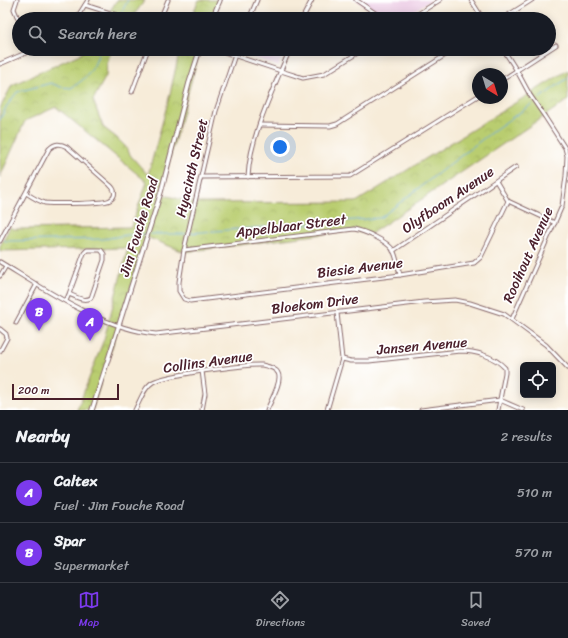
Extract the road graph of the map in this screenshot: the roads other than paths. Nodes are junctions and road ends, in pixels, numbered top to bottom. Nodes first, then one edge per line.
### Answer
1 (17, 0) edge
2 (88, 0) edge
3 (168, 0) edge
4 (220, 0) edge
5 (257, 0) edge
6 (312, 0) edge
7 (356, 0) edge
8 (440, 0) edge
9 (471, 0) edge
10 (532, 0) edge
11 (85, 4) junction
12 (15, 12) edge
13 (80, 12) edge
14 (109, 12) edge
15 (163, 12) edge
16 (215, 12) edge
17 (252, 12) edge
18 (306, 12) edge
19 (374, 12) edge
20 (421, 12) edge
21 (479, 12) edge
22 (513, 12) edge
23 (18, 56) edge
24 (145, 56) edge
25 (198, 56) edge
26 (234, 56) edge
27 (237, 56) edge
28 (287, 56) edge
29 (353, 56) edge
30 (444, 56) edge
31 (507, 56) edge
32 (540, 56) edge
33 (0, 64) edge
34 (517, 71) junction
35 (280, 72) junction
36 (508, 76) edge
37 (132, 92) dead end
38 (472, 100) edge
39 (260, 125) junction
40 (516, 167) dead end
41 (567, 176) edge
42 (201, 177) junction
43 (248, 177) junction
44 (496, 181) junction
45 (26, 194) junction
46 (508, 201) junction
47 (555, 224) junction
48 (0, 241) edge
49 (184, 250) junction
50 (393, 251) junction
51 (0, 262) edge
52 (6, 266) junction
53 (400, 275) junction
54 (0, 276) edge
55 (37, 284) junction
56 (69, 294) junction
57 (180, 295) joint
58 (66, 301) junction
59 (337, 313) junction
60 (512, 319) junction
61 (16, 323) dead end
62 (119, 326) junction
63 (0, 329) edge
64 (0, 351) edge
65 (342, 359) junction
66 (568, 368) edge
67 (202, 372) junction
68 (500, 400) junction
69 (92, 410) edge
70 (135, 410) edge
71 (202, 410) edge
72 (267, 410) edge
73 (327, 410) edge
74 (421, 410) edge
75 (498, 410) edge
76 (523, 410) edge

1 - 12 street
2 - 11 street
3 - 15 street
4 - 16 street
5 - 17 street
6 - 18 street
7 - 19 street
8 - 20 street
9 - 21 street
10 - 22 street
11 - 13 street
11 - 14 street
23 - 33 street
24 - 37 street
25 - 62 street, Jim Fouche Road
26 - 42 street, Hyacinth Street
27 - 35 street
28 - 35 street
29 - 35 street
30 - 39 street
31 - 34 street, Rooihout Avenue
32 - 34 street
34 - 36 street
34 - 41 street, Rooihout Avenue
35 - 39 street
38 - 43 street
39 - 43 street
40 - 44 street, Olyfboom Avenue
41 - 47 street, Rooihout Avenue
42 - 43 street
42 - 49 street, Hyacinth Street
44 - 46 street
44 - 50 street, Olyfboom Avenue
45 - 45 street
45 - 48 street
46 - 47 street
46 - 53 street, Biesie Avenue
47 - 60 street, Rooihout Avenue
49 - 50 street, Appelblaar Street
49 - 57 street, Hyacinth Street
50 - 53 street
51 - 52 street, Bloekom Drive
52 - 54 street
52 - 55 street, Bloekom Drive
53 - 57 street, Biesie Avenue
55 - 58 street, Bloekom Drive
55 - 61 street
56 - 56 street
56 - 58 street
58 - 62 street, Bloekom Drive
59 - 60 street, Bloekom Drive
59 - 62 street, Bloekom Drive
59 - 65 street
60 - 66 street, Bloekom Drive
62 - 69 street, Jim Fouche Road
63 - 64 street
65 - 68 street, Jansen Avenue
65 - 73 street
67 - 70 street, Collins Avenue
67 - 71 street
67 - 72 street, Collins Avenue
68 - 74 street
68 - 75 street, Jansen Avenue
68 - 76 street

